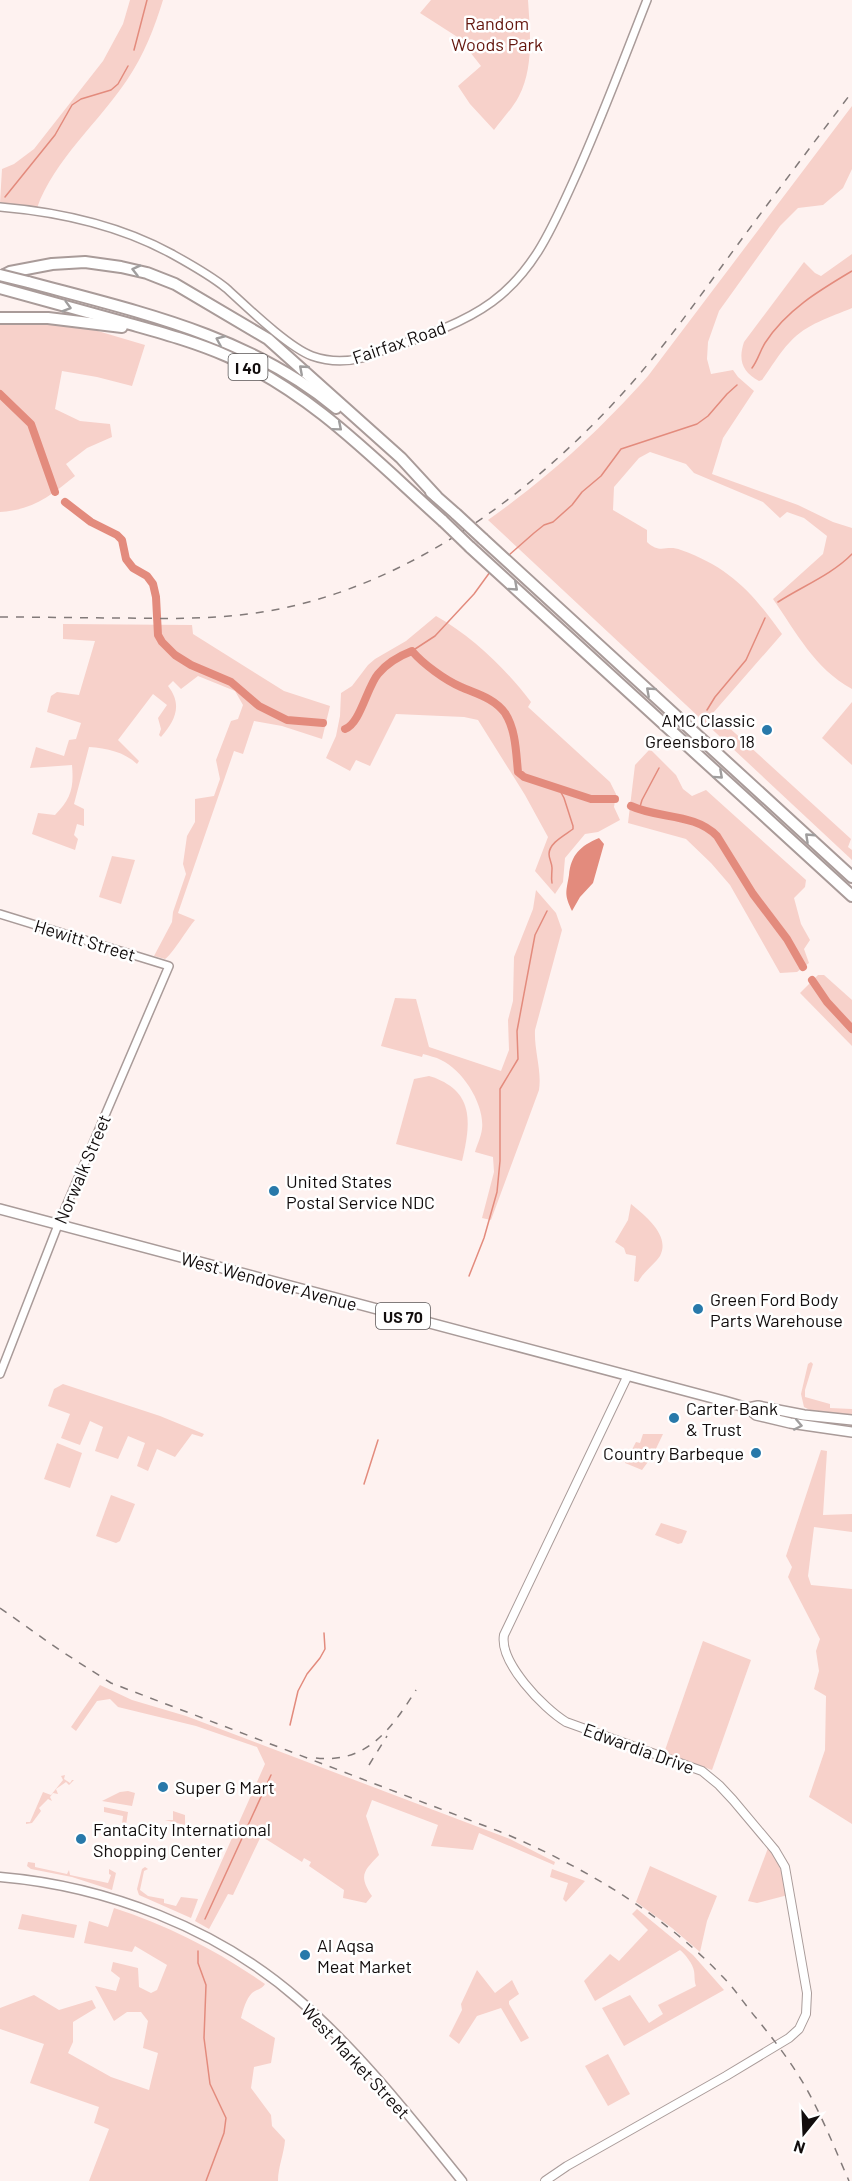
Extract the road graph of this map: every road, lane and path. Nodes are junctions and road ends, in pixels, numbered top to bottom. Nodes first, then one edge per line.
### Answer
1 (647, 0) edge
2 (0, 207) edge
3 (0, 276) edge
4 (5, 290) edge
5 (0, 318) edge
6 (194, 343) junction
7 (436, 496) junction
8 (852, 877) edge
9 (852, 896) edge
10 (0, 914) edge
11 (169, 966) joint
12 (0, 1209) edge
13 (58, 1225) junction
14 (0, 1374) edge
15 (628, 1375) junction
16 (748, 1408) junction
17 (852, 1420) edge
18 (852, 1432) edge
19 (0, 1877) edge
20 (462, 2181) edge
21 (545, 2181) edge

1 - 2 street, Fairfax Road
7 -> 3 highway, I 40, bridge
7 -> 3 highway
4 -> 6 highway, I 40
5 - 6 highway
6 -> 9 highway, I 40, bridge
8 -> 7 highway, I 40, bridge
10 - 11 street, Hewitt Street
11 - 13 street, Norwalk Street
12 - 13 highway, West Wendover Avenue / US 70
13 - 14 street, Norwalk Street
13 - 15 highway, West Wendover Avenue / US 70
15 - 16 highway, West Wendover Avenue / US 70
15 - 21 main road, Edwardia Drive
16 - 17 highway, West Wendover Avenue / US 70
16 -> 18 highway, West Wendover Avenue / US 70
19 - 20 main road, West Market Street

